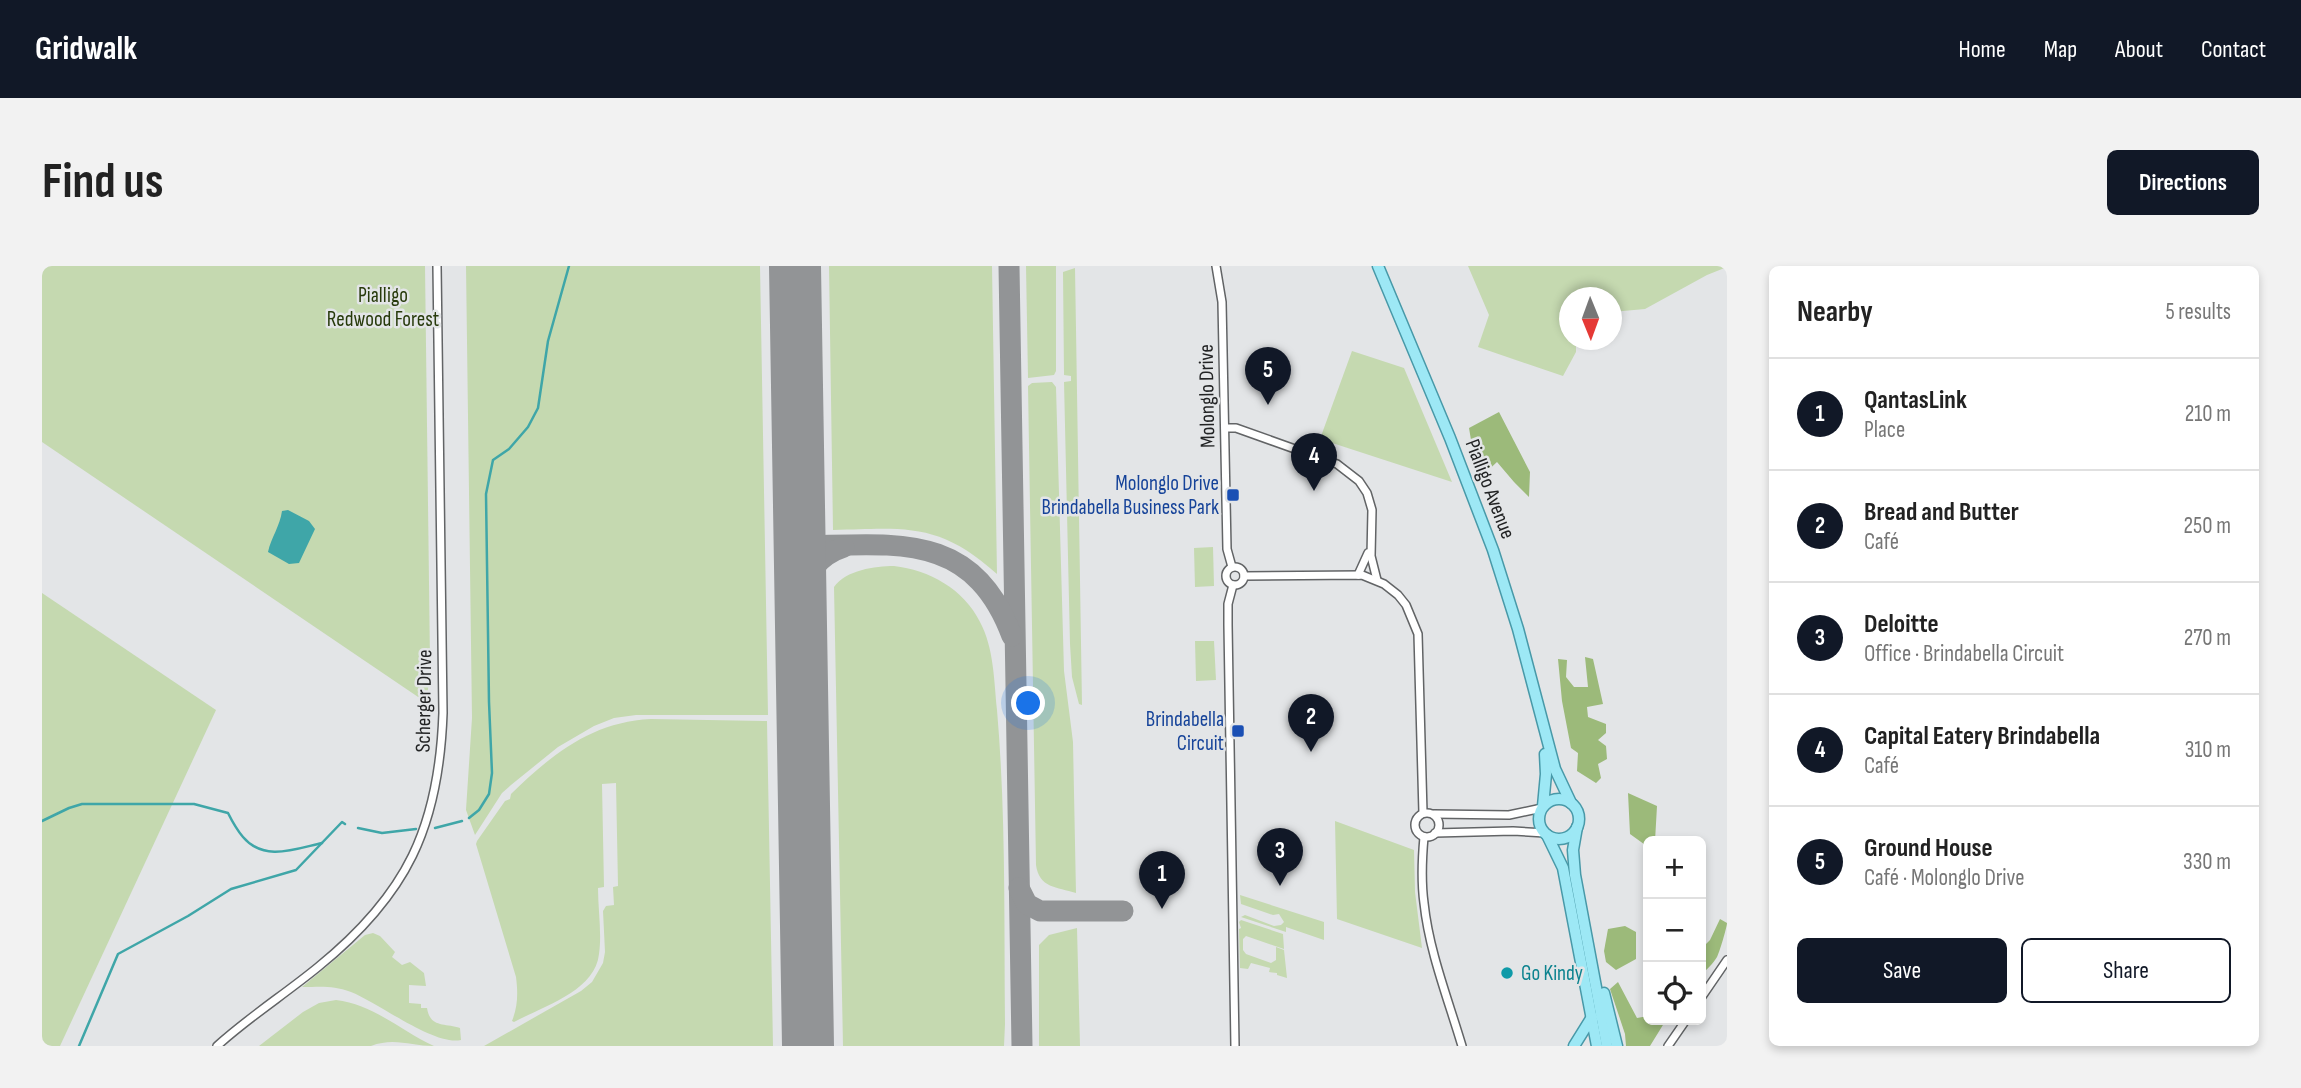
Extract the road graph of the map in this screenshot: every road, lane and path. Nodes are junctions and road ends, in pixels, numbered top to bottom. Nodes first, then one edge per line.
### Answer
1 (437, 266) edge
2 (1216, 266) edge
3 (1378, 266) edge
4 (1225, 428) junction
5 (1370, 545) junction
6 (1232, 567) junction
7 (1359, 575) junction
8 (1244, 576) junction
9 (1377, 580) junction
10 (1233, 585) junction
11 (1544, 733) junction
12 (1571, 803) junction
13 (1542, 807) junction
14 (1423, 813) junction
15 (1434, 814) junction
16 (1577, 827) junction
17 (1435, 833) junction
18 (1546, 834) junction
19 (1424, 837) junction
20 (1581, 906) junction
21 (1727, 960) edge
22 (1706, 991) edge
23 (1592, 1017) junction
24 (1683, 1025) edge
25 (217, 1046) edge
26 (1235, 1046) edge
27 (1462, 1046) edge
28 (1574, 1046) edge
29 (1597, 1046) edge
30 (1607, 1046) edge
31 (1617, 1046) edge
32 (1668, 1046) edge

1 - 25 street, Scherger Drive
2 - 4 street, Molonglo Drive
3 - 11 main road, Pialligo Avenue
4 - 5 street
4 - 6 street, Molonglo Drive
5 - 7 street
5 - 9 street
6 - 8 street
6 - 10 street
7 - 8 street
7 - 9 street
8 - 10 street
9 - 14 street
10 - 26 street
11 - 12 main road, Pialligo Avenue
11 - 13 main road, Pialligo Avenue
12 - 13 main road
12 - 16 main road
13 - 15 street
13 - 18 main road
14 - 15 street
14 - 19 street
15 - 17 street
16 - 18 main road
16 - 20 main road
17 - 18 street
17 - 19 street
18 - 23 main road
19 - 27 street
20 - 30 main road
20 - 31 main road
21 - 22 street
23 - 28 main road
23 - 29 main road
24 - 32 street

